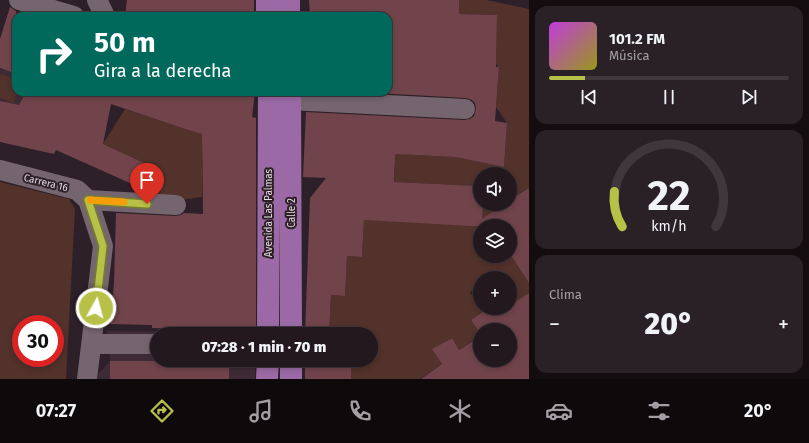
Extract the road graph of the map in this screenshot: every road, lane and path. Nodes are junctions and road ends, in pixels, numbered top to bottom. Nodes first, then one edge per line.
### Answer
1 (19, 0) edge
2 (96, 0) edge
3 (267, 0) edge
4 (289, 0) edge
5 (60, 12) edge
6 (102, 12) edge
7 (267, 12) edge
8 (289, 12) edge
9 (269, 96) edge
10 (290, 96) edge
11 (465, 109) dead end
12 (0, 170) edge
13 (88, 200) junction
14 (176, 205) dead end
15 (114, 283) dead end
16 (97, 296) junction
17 (268, 327) edge
18 (291, 327) edge
19 (92, 344) junction
20 (150, 344) edge
21 (268, 367) edge
22 (291, 367) edge
23 (88, 379) edge
24 (268, 379) edge
25 (291, 379) edge

1 - 5 street
2 - 6 street
3 - 7 main road
4 - 8 main road
9 - 17 main road, Avenida Las Palmas
10 - 11 street
10 - 18 main road, Calle 2
12 - 13 street, Carrera 16
13 - 14 street
13 - 16 street
15 - 16 street
16 - 19 street
19 - 20 street
19 - 23 street
21 - 24 main road
22 - 25 main road

